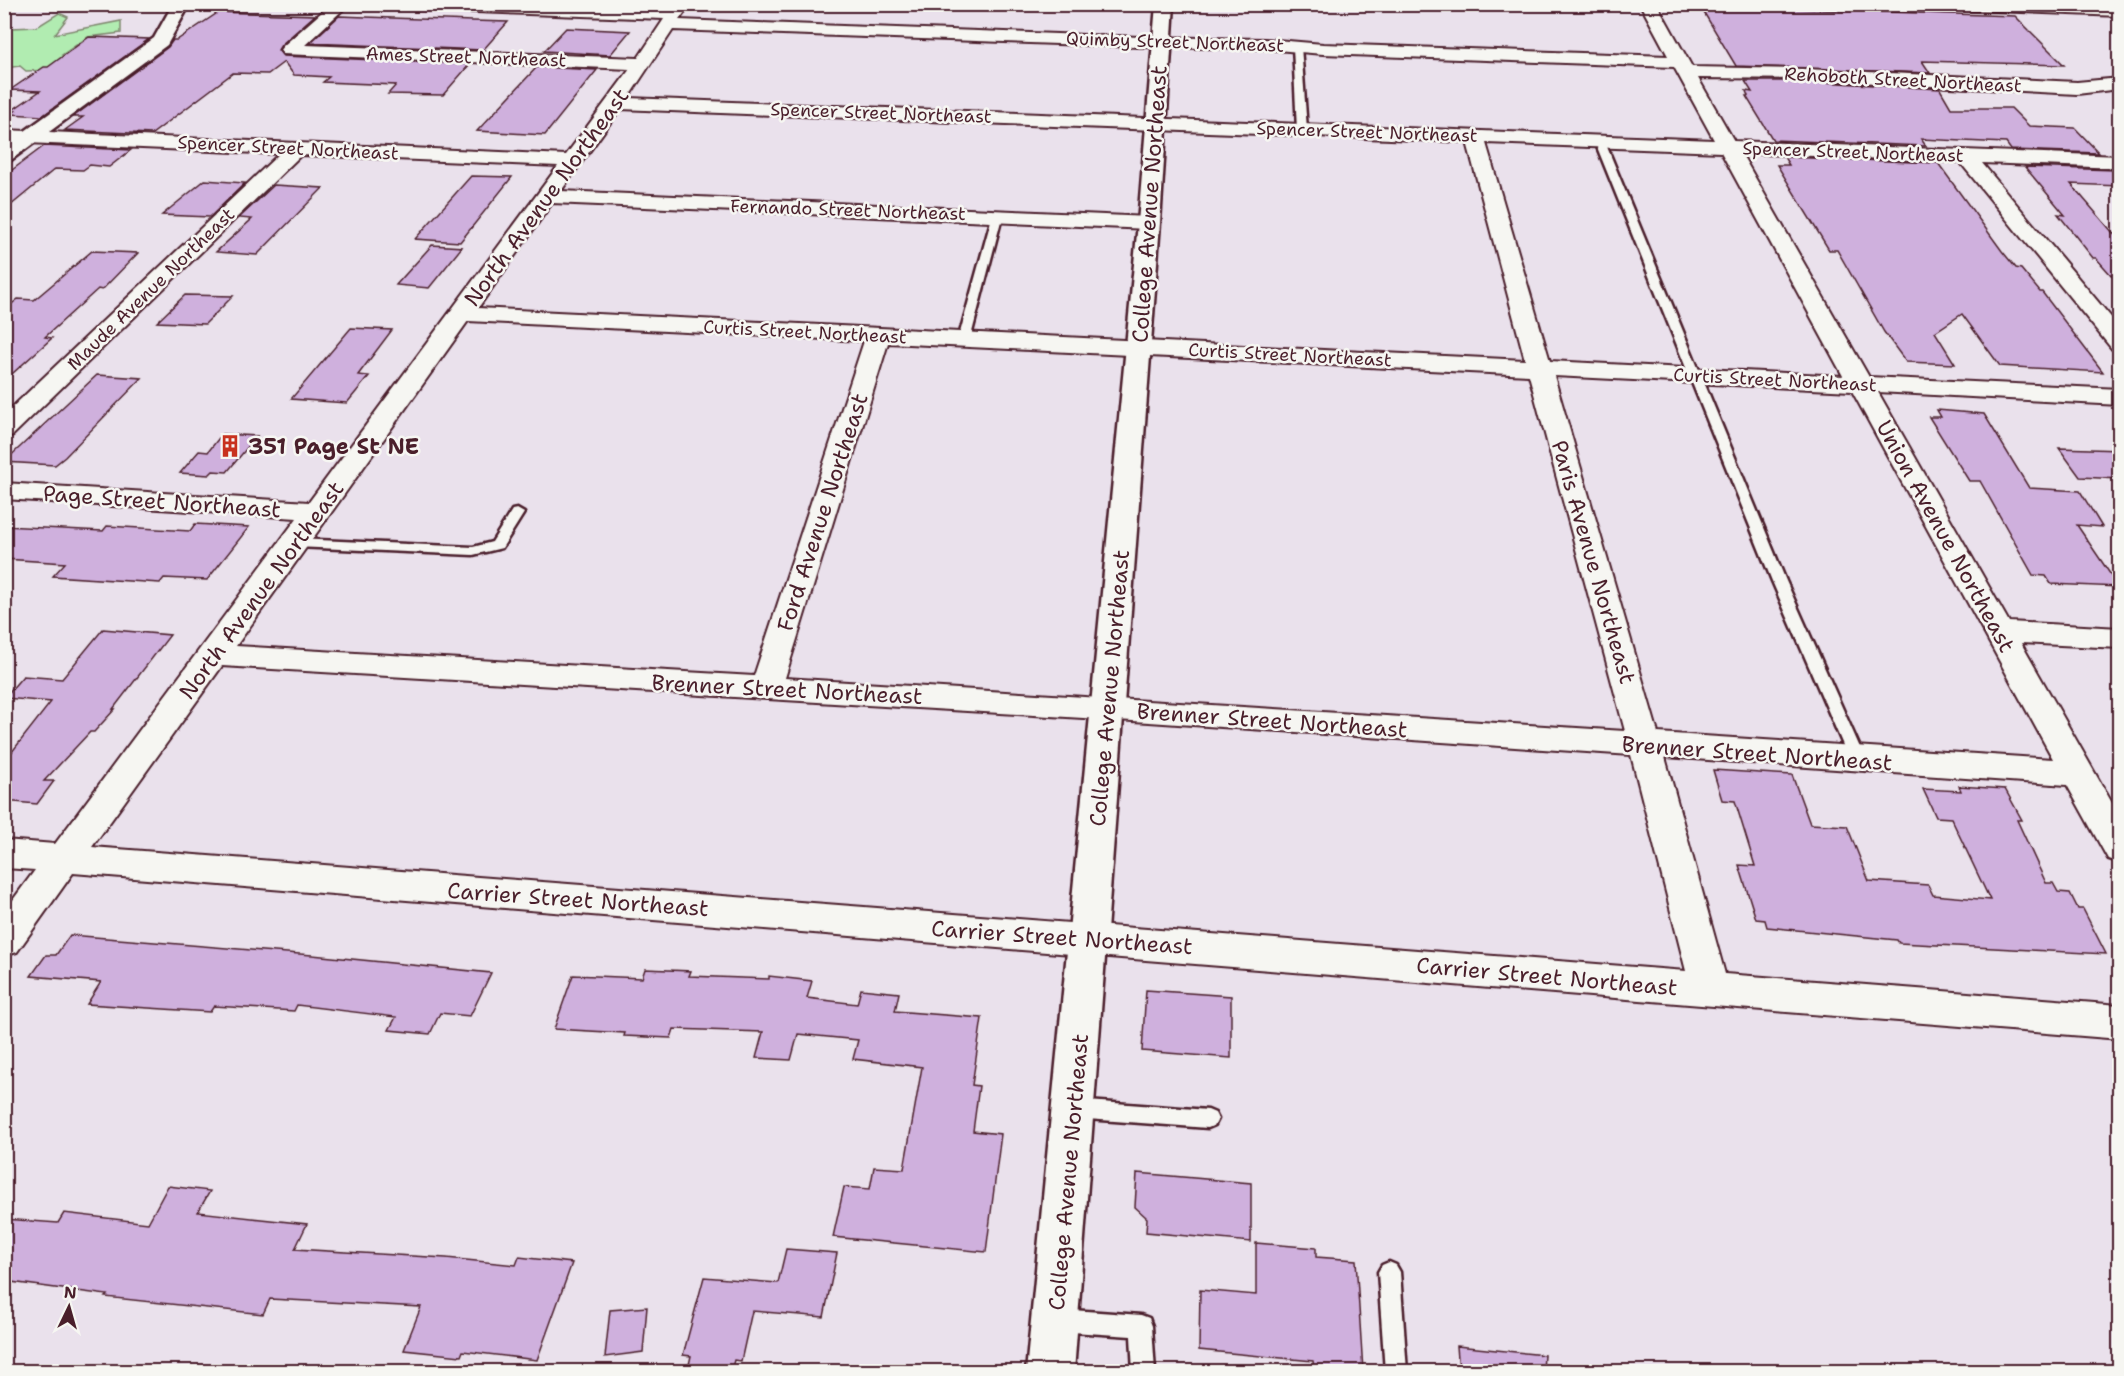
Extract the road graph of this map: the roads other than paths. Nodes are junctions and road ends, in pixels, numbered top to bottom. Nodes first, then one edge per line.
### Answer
1 (182, 4) edge
2 (341, 4) edge
3 (394, 4) edge
4 (1165, 4) edge
5 (1648, 4) edge
6 (1945, 4) edge
7 (494, 6) edge
8 (2120, 11) edge
9 (675, 14) edge
10 (1162, 41) junction
11 (1297, 46) junction
12 (643, 64) junction
13 (1684, 67) junction
14 (2120, 83) edge
15 (615, 103) junction
16 (1156, 123) junction
17 (1302, 130) junction
18 (4, 136) edge
19 (31, 137) junction
20 (1475, 137) junction
21 (1600, 142) junction
22 (1727, 147) junction
23 (297, 148) junction
24 (4, 156) edge
25 (1967, 157) junction
26 (571, 161) junction
27 (2120, 162) edge
28 (546, 197) junction
29 (997, 217) junction
30 (1149, 223) junction
31 (460, 314) junction
32 (878, 336) junction
33 (964, 340) junction
34 (2120, 344) edge
35 (1138, 347) junction
36 (1539, 368) junction
37 (1694, 376) junction
38 (1861, 384) junction
39 (2120, 397) edge
40 (4, 430) edge
41 (4, 491) edge
42 (319, 512) junction
43 (517, 513) dead end
44 (296, 543) junction
45 (2000, 632) junction
46 (2120, 638) edge
47 (215, 655) junction
48 (766, 687) junction
49 (1108, 709) junction
50 (1645, 746) junction
51 (1857, 759) junction
52 (2077, 773) junction
53 (2120, 849) edge
54 (4, 854) edge
55 (64, 859) junction
56 (1089, 938) junction
57 (4, 941) edge
58 (1710, 989) junction
59 (2120, 1022) edge
60 (1074, 1109) junction
61 (1208, 1119) dead end
62 (1389, 1272) dead end
63 (1055, 1320) junction
64 (1050, 1371) edge
65 (1144, 1371) edge
66 (1396, 1371) edge

1 - 19 street
2 - 12 street, Ames Street Northeast
3 - 7 street, Quimby Street Northeast
4 - 10 street, College Avenue Northeast
5 - 13 street, Union Avenue Northeast
6 - 8 street
7 - 9 street, Quimby Street Northeast
9 - 10 street, Quimby Street Northeast
9 - 12 street, North Avenue Northeast
10 - 11 street, Quimby Street Northeast
10 - 16 street, College Avenue Northeast
11 - 13 street, Quimby Street Northeast
11 - 17 lane
12 - 15 street, North Avenue Northeast
13 - 14 street, Rehoboth Street Northeast
13 - 22 street, Union Avenue Northeast
15 - 16 street, Spencer Street Northeast
15 - 26 street, North Avenue Northeast
16 - 17 street, Spencer Street Northeast
16 - 30 street, College Avenue Northeast
17 - 20 street, Spencer Street Northeast
18 - 19 street, Spencer Street Northeast
19 - 23 street, Spencer Street Northeast
19 - 24 street
20 - 21 street, Spencer Street Northeast
20 - 36 street, Paris Avenue Northeast
21 - 22 street, Spencer Street Northeast
21 - 37 lane
22 - 25 street, Spencer Street Northeast
22 - 38 street, Union Avenue Northeast
23 - 26 street, Spencer Street Northeast
23 - 40 street, Maude Avenue Northeast
25 - 27 street, Spencer Street Northeast
25 - 34 street
26 - 28 street, North Avenue Northeast
28 - 29 street, Fernando Street Northeast
28 - 31 street, North Avenue Northeast
29 - 30 street, Fernando Street Northeast
29 - 33 lane
30 - 35 street, College Avenue Northeast
31 - 32 street, Curtis Street Northeast
31 - 42 street, North Avenue Northeast
32 - 33 street, Curtis Street Northeast
32 - 48 street, Ford Avenue Northeast
33 - 35 street, Curtis Street Northeast
35 - 36 street, Curtis Street Northeast
35 - 49 street, College Avenue Northeast
36 - 37 street, Curtis Street Northeast
36 - 50 street, Paris Avenue Northeast
37 - 38 street, Curtis Street Northeast
37 - 51 lane
38 - 39 street, Curtis Street Northeast
38 - 45 street, Union Avenue Northeast
41 - 42 street, Page Street Northeast
42 - 44 street, North Avenue Northeast
43 - 44 lane
44 - 47 street, North Avenue Northeast
45 - 46 street
45 - 52 street, Union Avenue Northeast
47 - 48 street, Brenner Street Northeast
47 - 55 street, North Avenue Northeast
48 - 49 street, Brenner Street Northeast
49 - 50 street, Brenner Street Northeast
49 - 56 street, College Avenue Northeast
50 - 51 street, Brenner Street Northeast
50 - 58 street, Paris Avenue Northeast
51 - 52 street, Brenner Street Northeast
52 - 53 street, Union Avenue Northeast
54 - 55 street, Carrier Street Northeast
55 - 56 street, Carrier Street Northeast
55 - 57 street, North Avenue Northeast
56 - 58 street, Carrier Street Northeast
56 - 60 street, College Avenue Northeast
58 - 59 street, Carrier Street Northeast
60 - 61 lane
60 - 63 street, College Avenue Northeast
62 - 66 lane
63 - 64 street, College Avenue Northeast
63 - 65 lane

